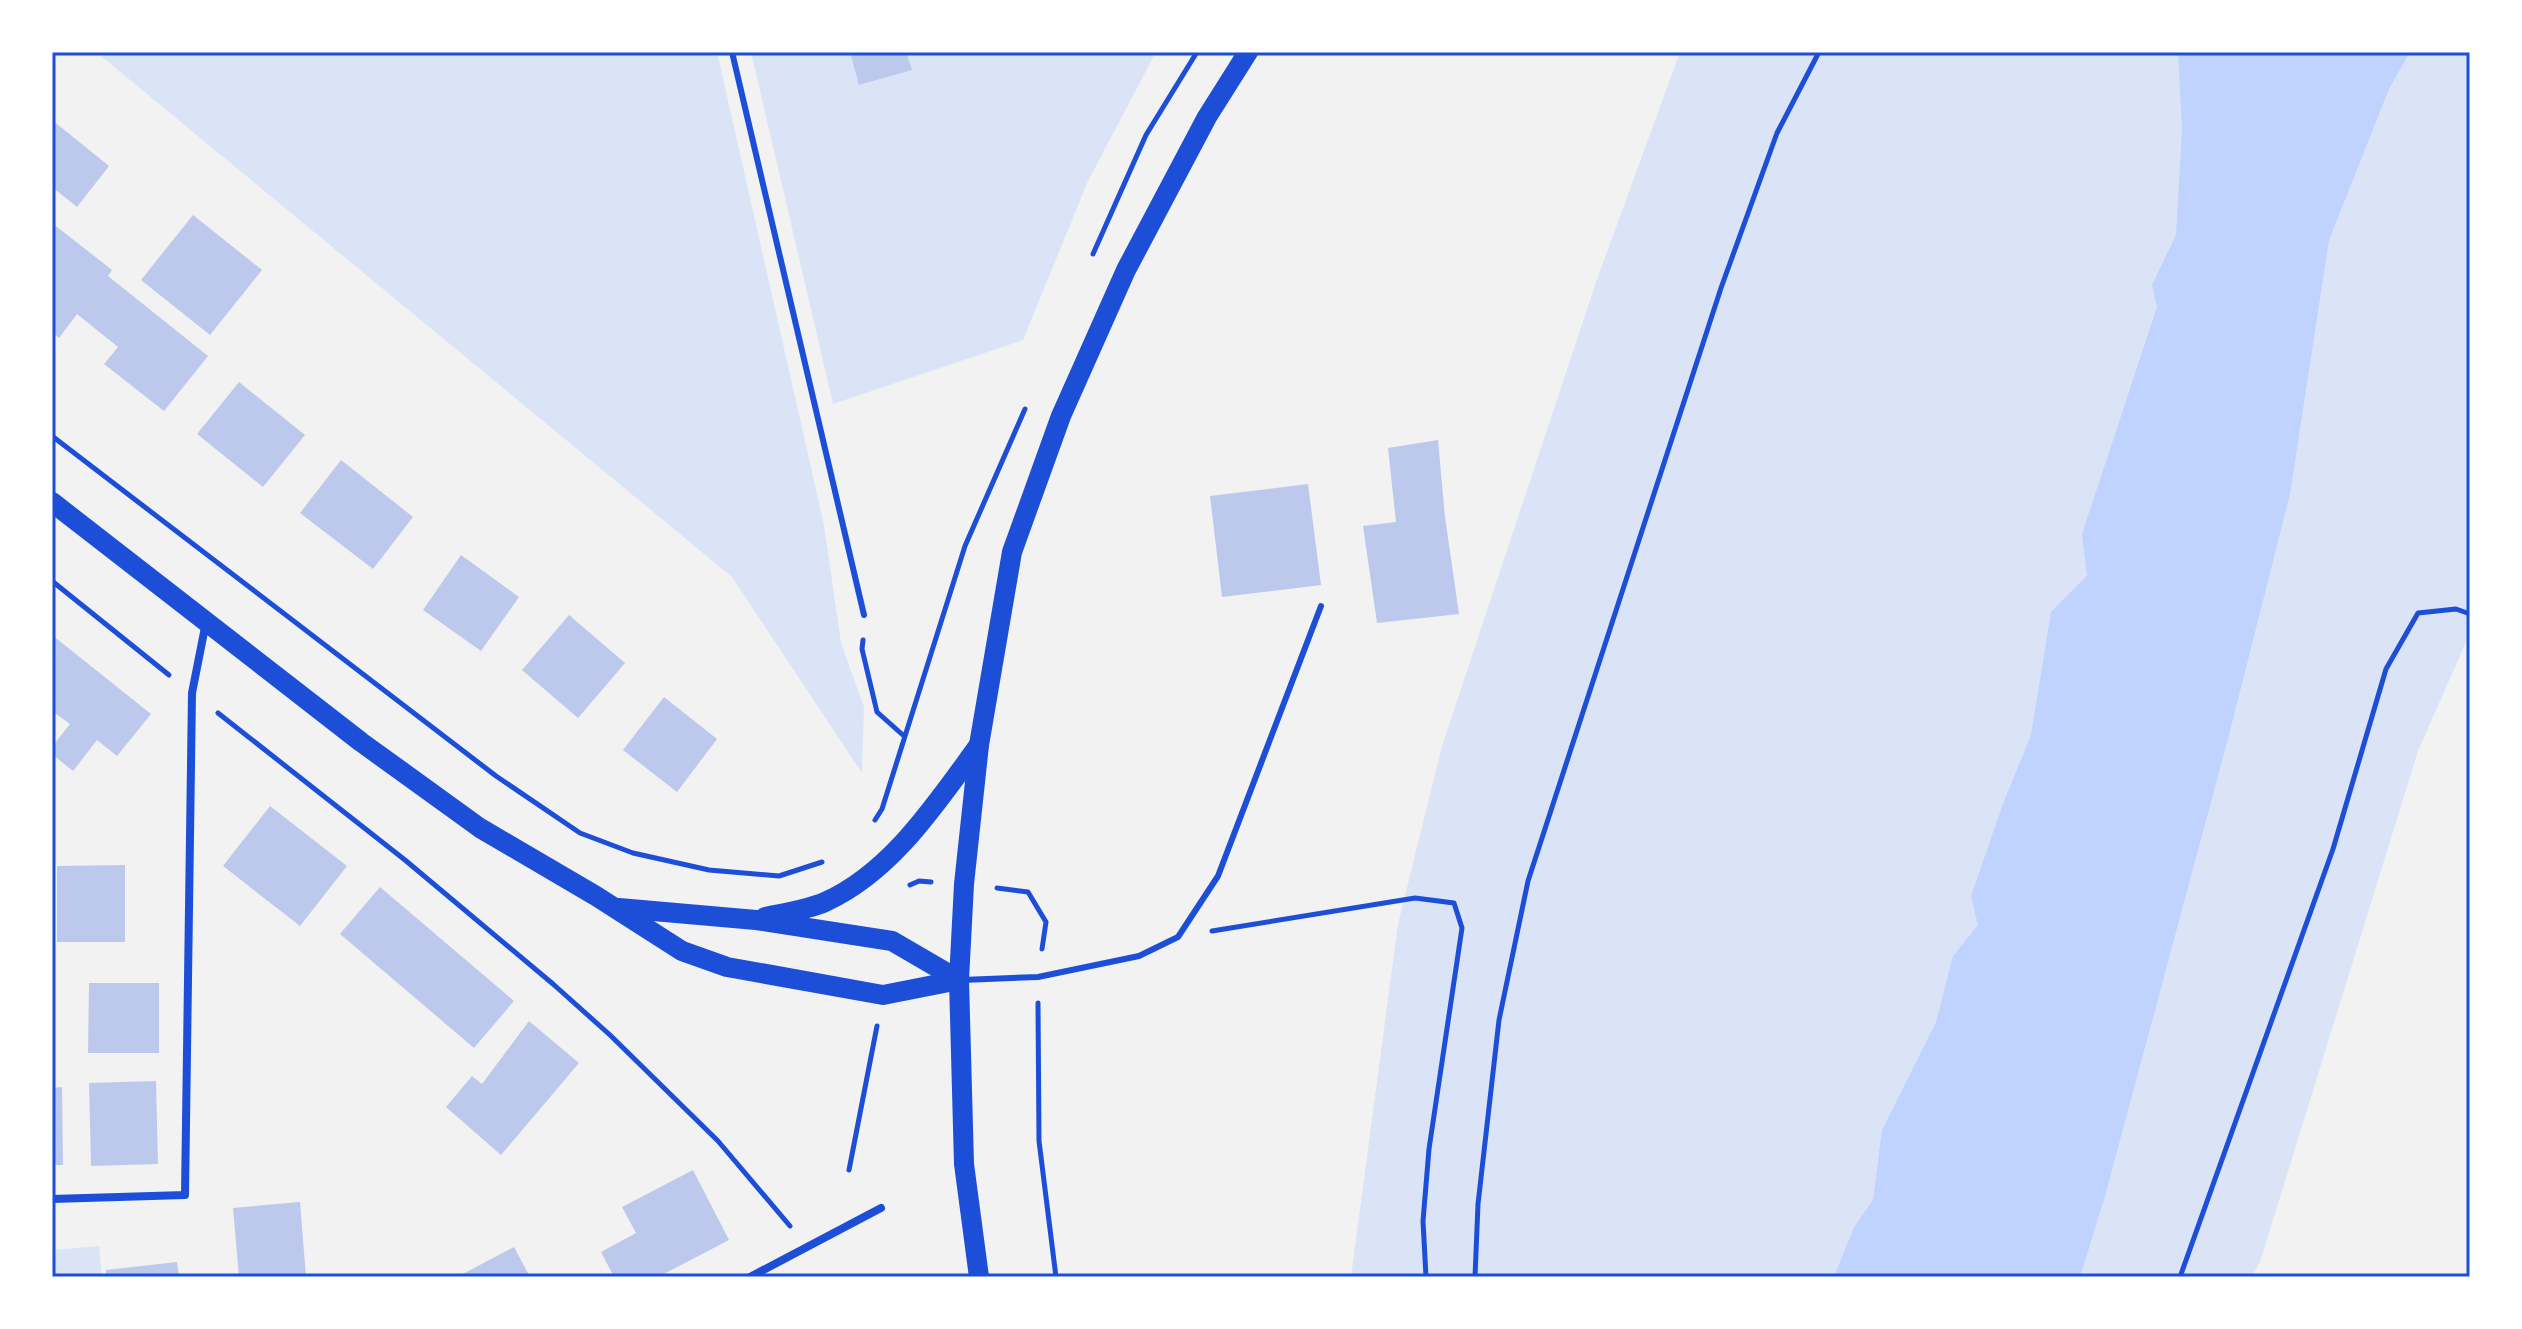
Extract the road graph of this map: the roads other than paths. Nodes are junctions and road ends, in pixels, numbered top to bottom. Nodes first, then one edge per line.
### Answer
1 (732, 52) edge
2 (1248, 52) edge
3 (52, 502) edge
4 (1321, 606) dead end
5 (864, 615) road end
6 (206, 622) junction
7 (979, 745) junction
8 (616, 908) junction
9 (756, 920) junction
10 (959, 980) junction
11 (52, 1199) edge
12 (881, 1208) dead end
13 (750, 1277) edge
14 (979, 1277) edge

1 - 5 lane
2 - 7 main road
3 - 6 main road
4 - 10 lane
6 - 8 main road
6 - 11 street
7 - 9 main road
7 - 10 main road
8 - 9 main road
8 - 10 main road
9 - 10 main road
10 - 14 main road
12 - 13 street

